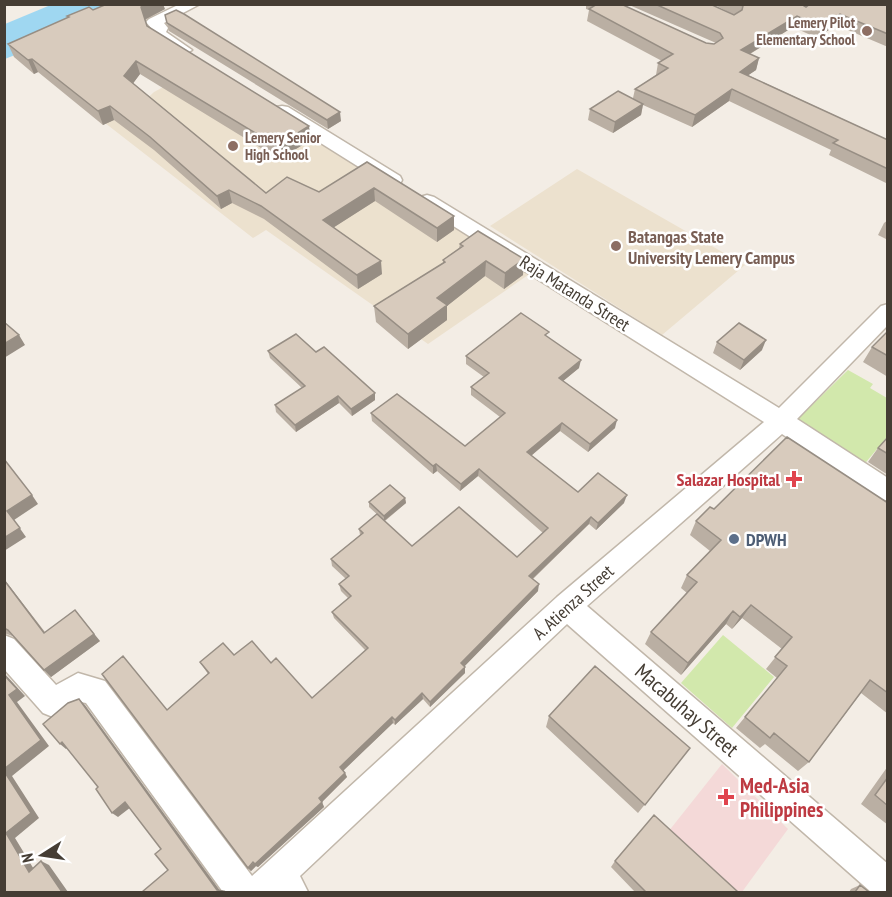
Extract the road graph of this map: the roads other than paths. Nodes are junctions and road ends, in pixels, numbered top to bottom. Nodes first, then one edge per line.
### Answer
1 (194, 4) edge
2 (198, 59) edge
3 (269, 102) edge
4 (888, 311) edge
5 (781, 421) junction
6 (888, 491) edge
7 (567, 606) junction
8 (4, 648) edge
9 (277, 886) edge
10 (888, 886) edge
11 (243, 892) edge

1 - 2 street
3 - 5 street, Raja Matanda Street
4 - 5 street, A. Atienza Street
5 - 6 street, Raja Matanda Street
5 - 7 street, A. Atienza Street
7 - 9 street, A. Atienza Street
7 - 10 street, Macabuhay Street
8 - 11 street

